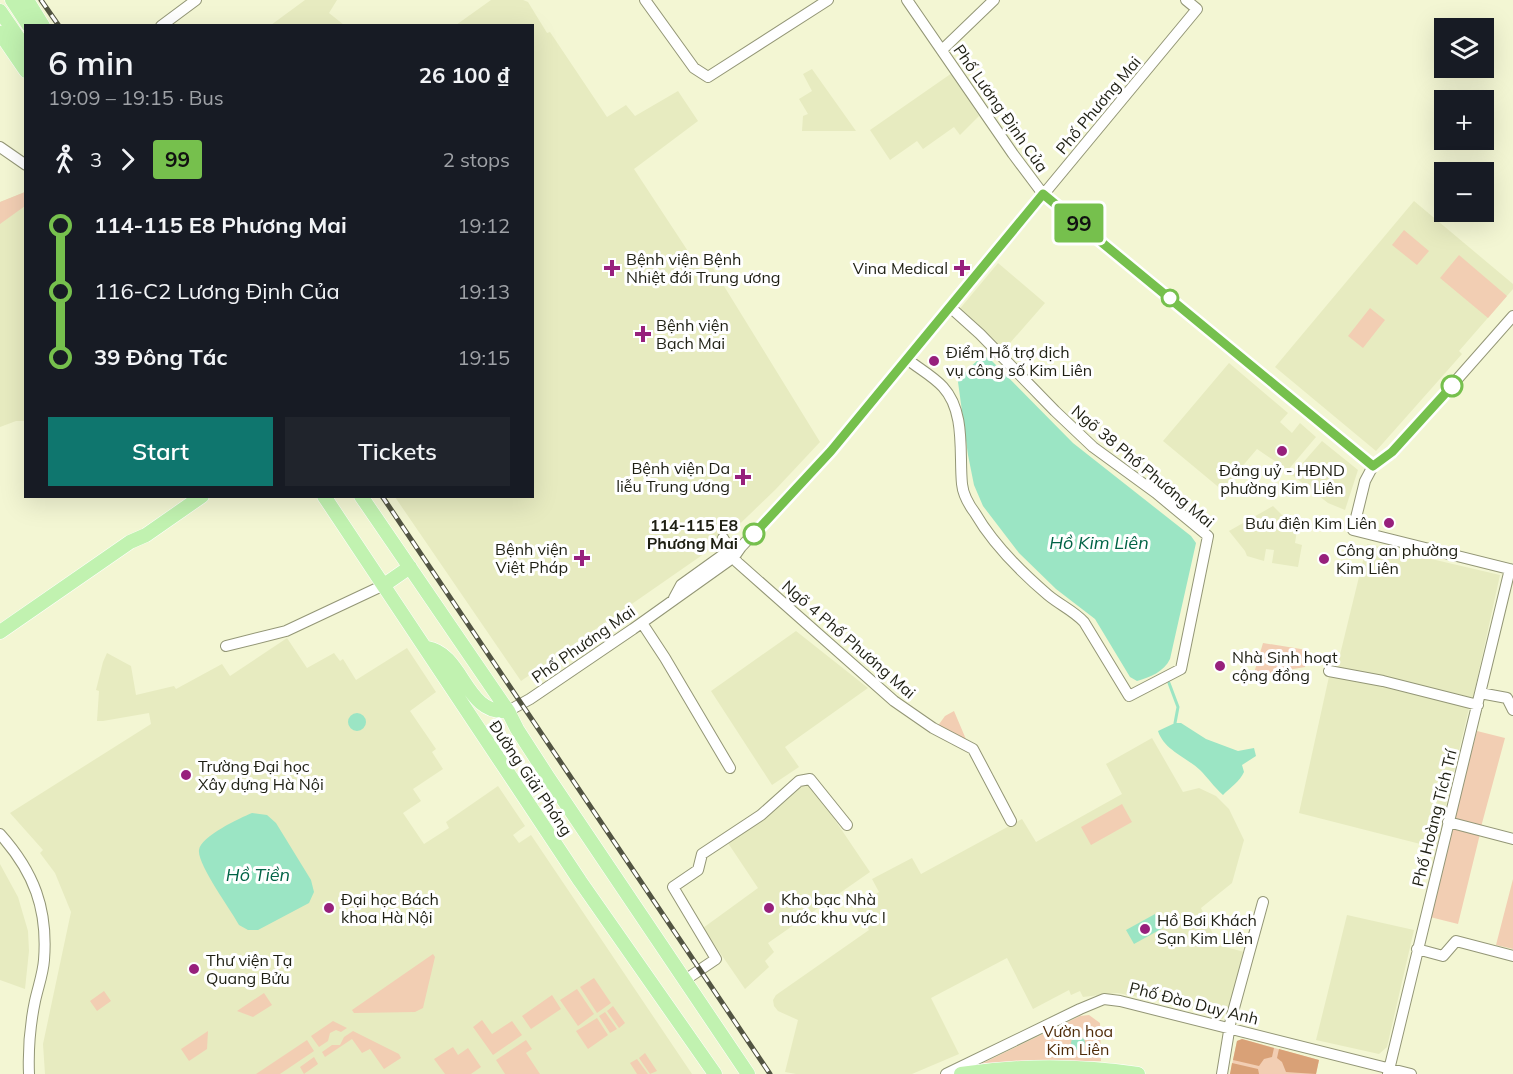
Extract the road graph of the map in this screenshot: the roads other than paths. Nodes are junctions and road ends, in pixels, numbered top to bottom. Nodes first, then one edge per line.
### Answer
1 (12, 0) edge
2 (196, 0) edge
3 (645, 0) edge
4 (828, 0) edge
5 (907, 0) edge
6 (994, 0) edge
7 (1186, 0) edge
8 (30, 2) edge
9 (0, 11) edge
10 (28, 24) edge
11 (42, 24) edge
12 (164, 24) edge
13 (0, 33) edge
14 (24, 46) edge
15 (942, 50) junction
16 (24, 68) edge
17 (0, 147) edge
18 (24, 164) edge
19 (1043, 194) junction
20 (950, 307) junction
21 (1513, 316) edge
22 (907, 359) junction
23 (1373, 466) junction
24 (184, 498) edge
25 (199, 498) edge
26 (325, 498) edge
27 (362, 498) edge
28 (723, 538) dead end
29 (130, 542) junction
30 (736, 552) junction
31 (410, 567) junction
32 (1512, 570) edge
33 (384, 585) junction
34 (642, 623) junction
35 (0, 632) edge
36 (226, 646) dead end
37 (426, 648) junction
38 (1329, 671) dead end
39 (1480, 693) junction
40 (1478, 705) junction
41 (1513, 710) edge
42 (508, 711) junction
43 (730, 768) dead end
44 (1011, 821) dead end
45 (1449, 822) junction
46 (847, 825) dead end
47 (0, 834) edge
48 (1513, 839) edge
49 (1263, 902) dead end
50 (1417, 949) junction
51 (1513, 956) edge
52 (685, 980) junction
53 (1230, 1027) junction
54 (1389, 1071) edge
55 (750, 1073) edge
56 (28, 1074) edge
57 (715, 1074) edge
58 (946, 1074) edge
59 (961, 1074) edge
60 (1138, 1074) edge
61 (1222, 1074) edge
62 (1411, 1074) edge

1 - 10 main road
2 - 12 street
3 - 4 street
5 - 15 street, Phố Lương Định Của
6 - 15 street
7 - 19 street, Phố Phương Mai
8 - 11 main road
9 - 14 main road
13 - 16 main road
15 - 19 street, Phố Lương Định Của
17 - 18 street
19 - 20 street, Phố Phương Mai
19 - 23 street, Phố Lương Định Của
20 - 22 street, Phố Phương Mai
20 - 22 street, Ngõ 38 Phố Phương Mai
21 - 23 street
22 - 30 street, Phố Phương Mai
23 - 32 street
24 - 29 main road
25 - 29 main road
26 - 33 main road, Đường Giải Phóng
27 - 31 main road, Đường Giải Phóng
28 - 30 street
29 - 35 main road
30 - 34 street, Phố Phương Mai
30 - 44 street, Ngõ 4 Phố Phương Mai
31 - 33 main road
31 - 42 main road, Đường Giải Phóng
32 - 39 street, Phố Hoàng Tích Trí
33 - 36 street
33 - 37 main road, Đường Giải Phóng
34 - 42 street, Phố Phương Mai
34 - 43 street
37 - 42 main road
37 - 57 main road, Đường Giải Phóng
38 - 40 street
39 - 40 street, Phố Hoàng Tích Trí
39 - 41 street
40 - 45 street, Phố Hoàng Tích Trí
42 - 52 main road, Đường Giải Phóng
45 - 48 street
45 - 50 street, Phố Hoàng Tích Trí
46 - 52 street
47 - 56 street
49 - 53 street
50 - 51 street
50 - 54 street, Phố Hoàng Tích Trí
52 - 55 main road, Đường Giải Phóng
53 - 54 street, Phố Đào Duy Anh
53 - 58 street, Phố Đào Duy Anh
53 - 61 street
54 - 62 street, Phố Đào Duy Anh
59 - 60 main road

